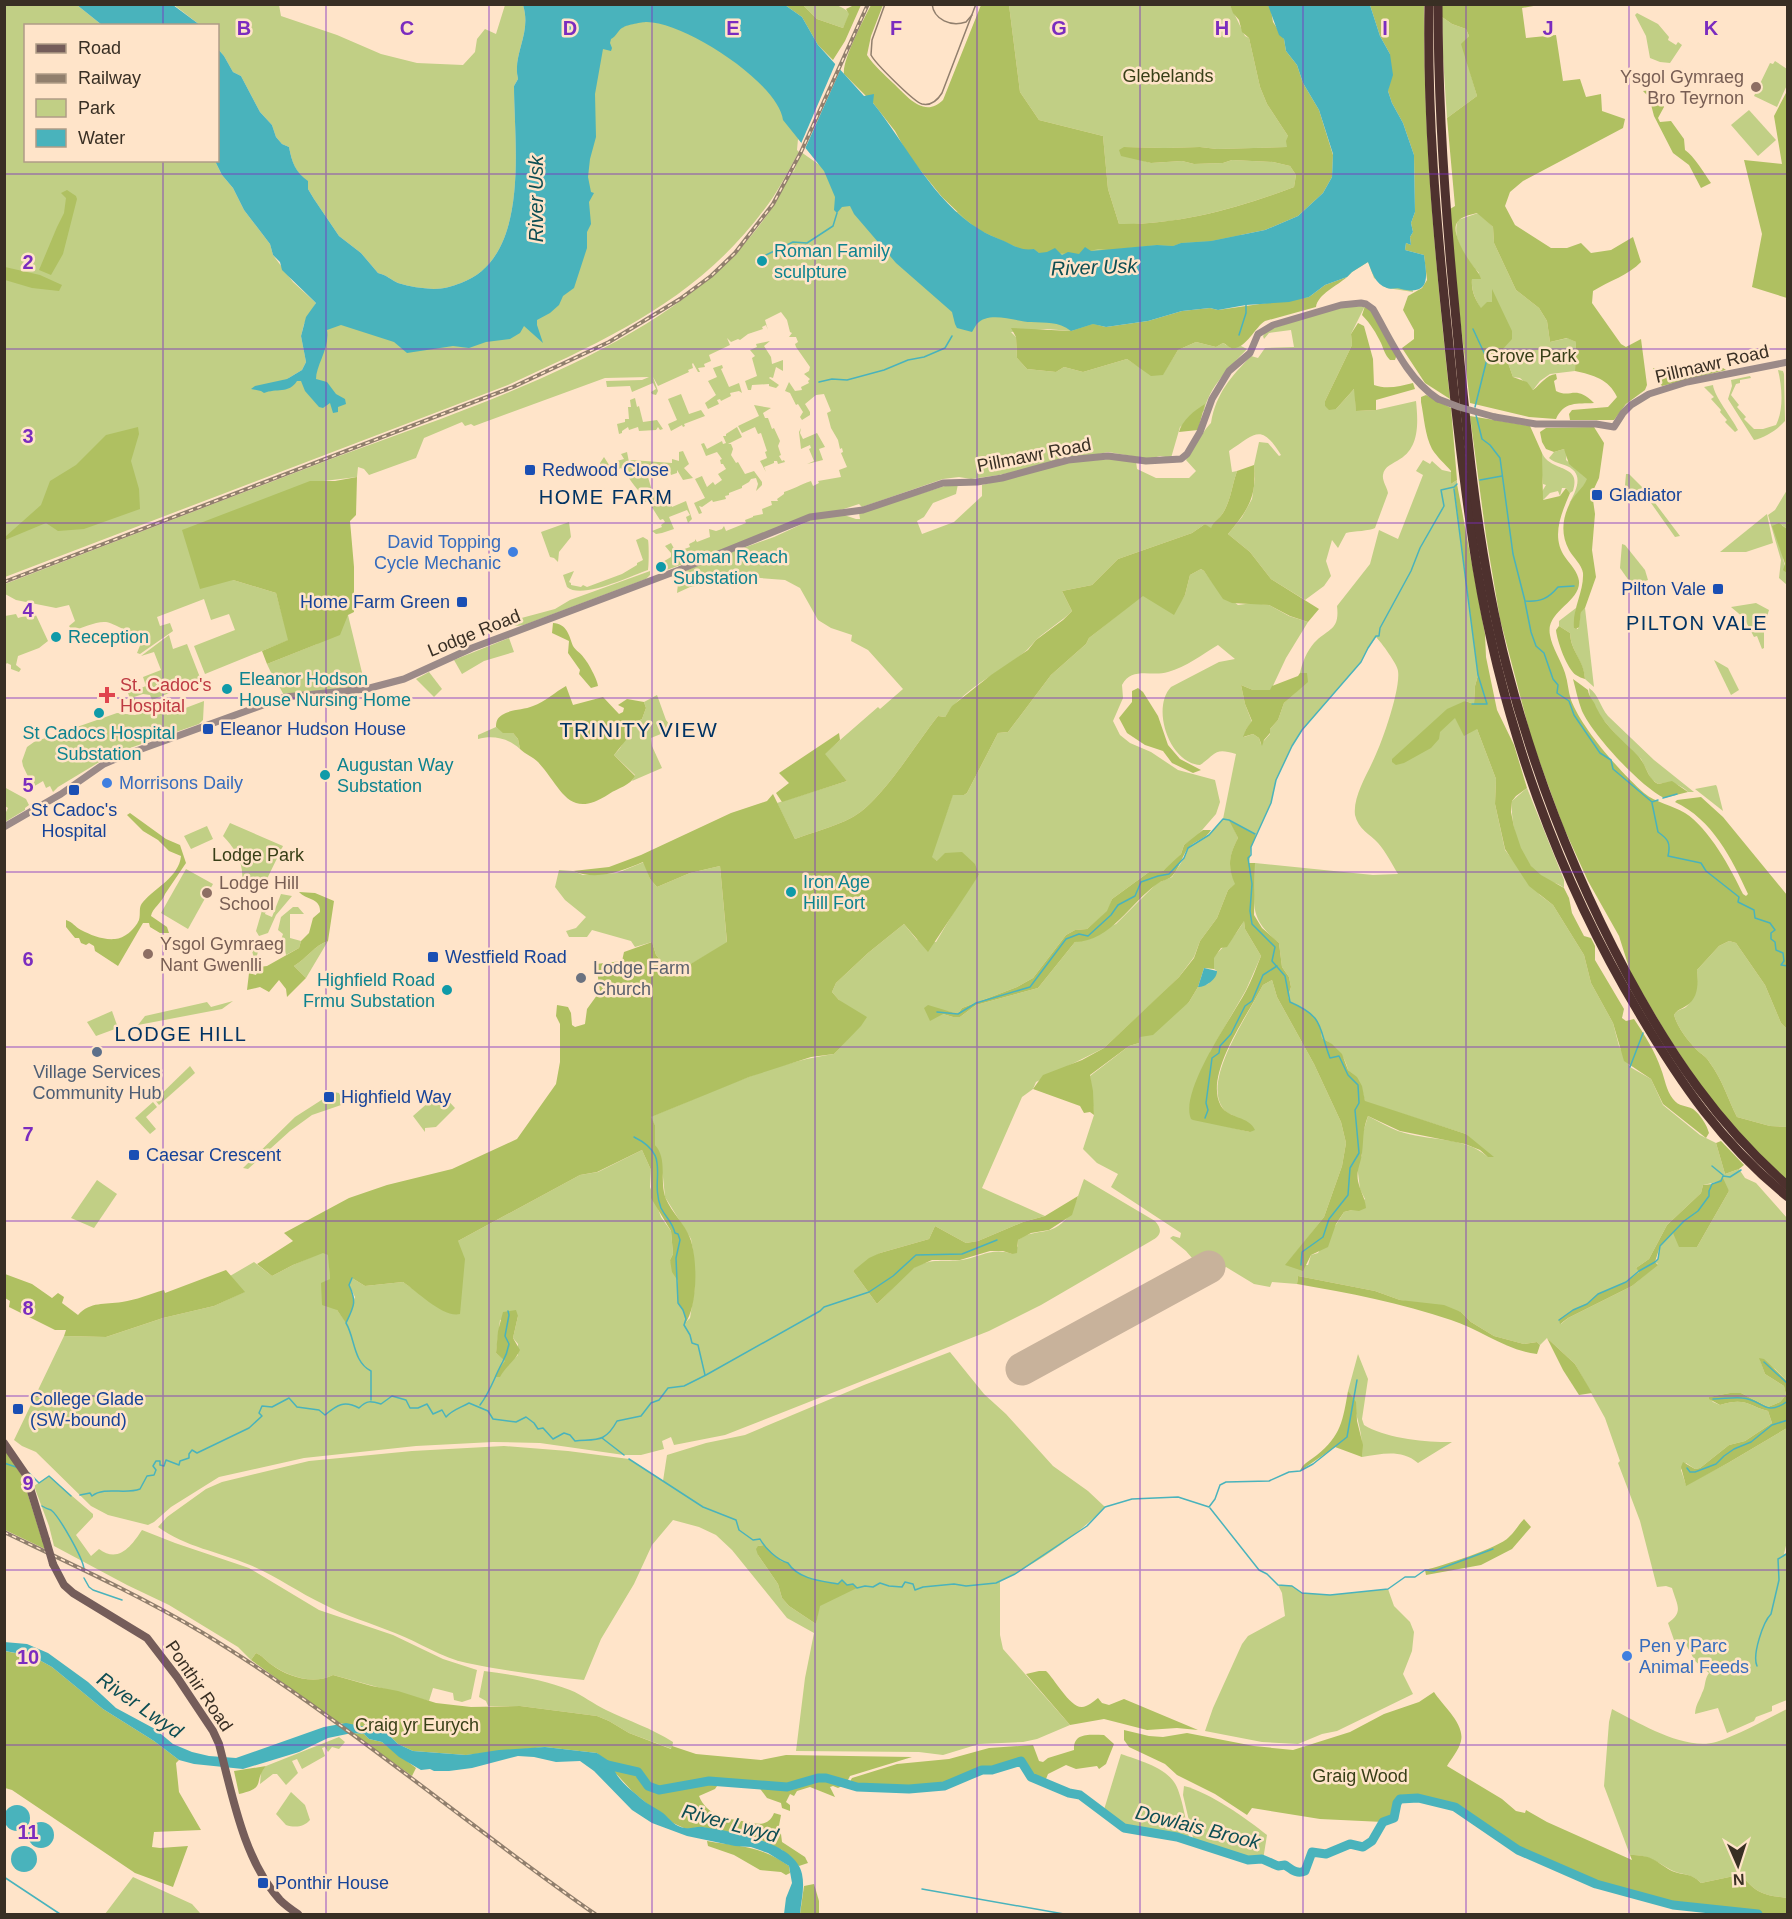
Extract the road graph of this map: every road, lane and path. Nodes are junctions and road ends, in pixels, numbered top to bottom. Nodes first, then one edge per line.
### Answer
1 (1429, 4) edge
2 (1438, 4) edge
3 (1788, 362) edge
4 (657, 578) joint
5 (4, 827) edge
6 (1788, 1186) edge
7 (1788, 1197) edge
8 (4, 1443) edge
9 (298, 1914) edge

1 - 7 highway
2 - 6 highway
3 - 4 street, Pillmawr Road, bridge
4 - 5 street, Lodge Road
8 - 9 main road, Ponthir Road, bridge

